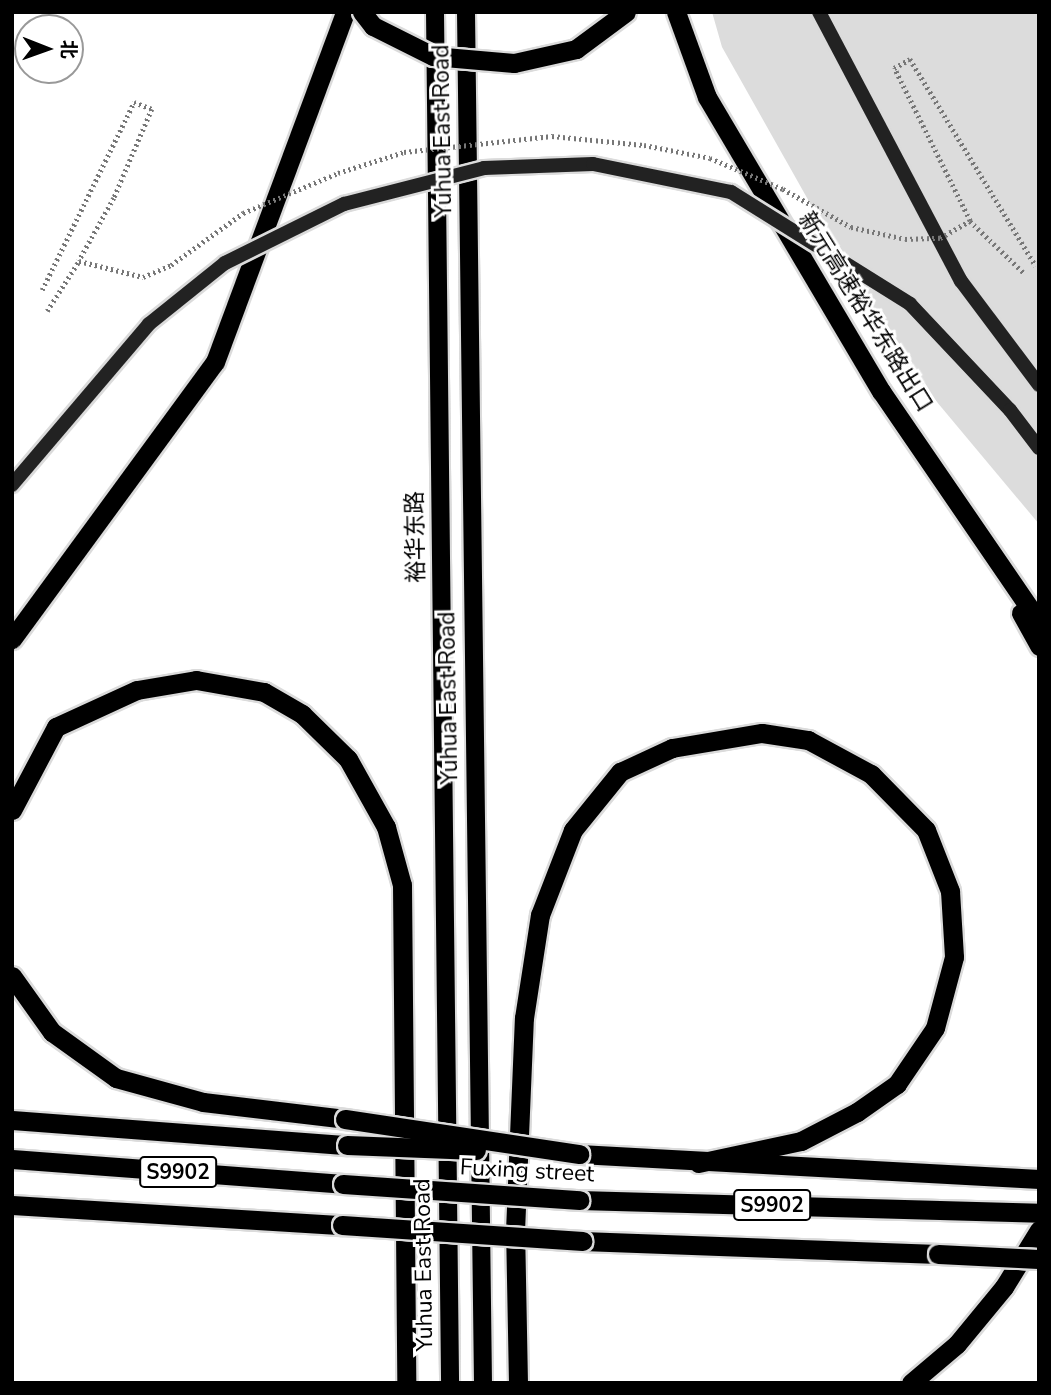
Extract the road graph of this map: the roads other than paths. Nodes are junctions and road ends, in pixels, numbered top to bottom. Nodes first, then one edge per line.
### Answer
1 (345, 12) edge
2 (362, 12) edge
3 (435, 12) edge
4 (466, 12) edge
5 (626, 12) edge
6 (676, 12) edge
7 (819, 12) edge
8 (1039, 385) edge
9 (1039, 447) edge
10 (12, 485) edge
11 (972, 520) junction
12 (43, 596) junction
13 (12, 622) edge
14 (1039, 622) edge
15 (12, 639) edge
16 (1039, 646) edge
17 (12, 810) edge
18 (12, 976) edge
19 (12, 1120) edge
20 (579, 1154) junction
21 (12, 1159) edge
22 (698, 1163) junction
23 (1039, 1179) edge
24 (12, 1205) edge
25 (1039, 1213) edge
26 (1039, 1230) edge
27 (1039, 1259) edge
28 (406, 1383) edge
29 (450, 1383) edge
30 (483, 1383) edge
31 (518, 1383) edge
32 (911, 1383) edge

1 - 12 highway
2 - 5 highway, bridge
3 - 29 main road, 裕华东路
4 - 30 main road, Yuhua East Road
6 - 11 highway, 新元高速裕华东路出口
7 - 8 main road
9 - 10 main road, bridge
11 - 14 highway, 新元高速裕华东路出口
11 - 16 highway
12 - 13 highway
12 - 15 highway
17 - 28 highway
18 - 20 highway, bridge
19 - 20 highway, bridge
20 - 22 highway
21 - 25 highway, Fuxing street / S9902, bridge
22 - 23 highway
22 - 31 highway
24 - 27 highway, S9902, bridge
26 - 32 highway

